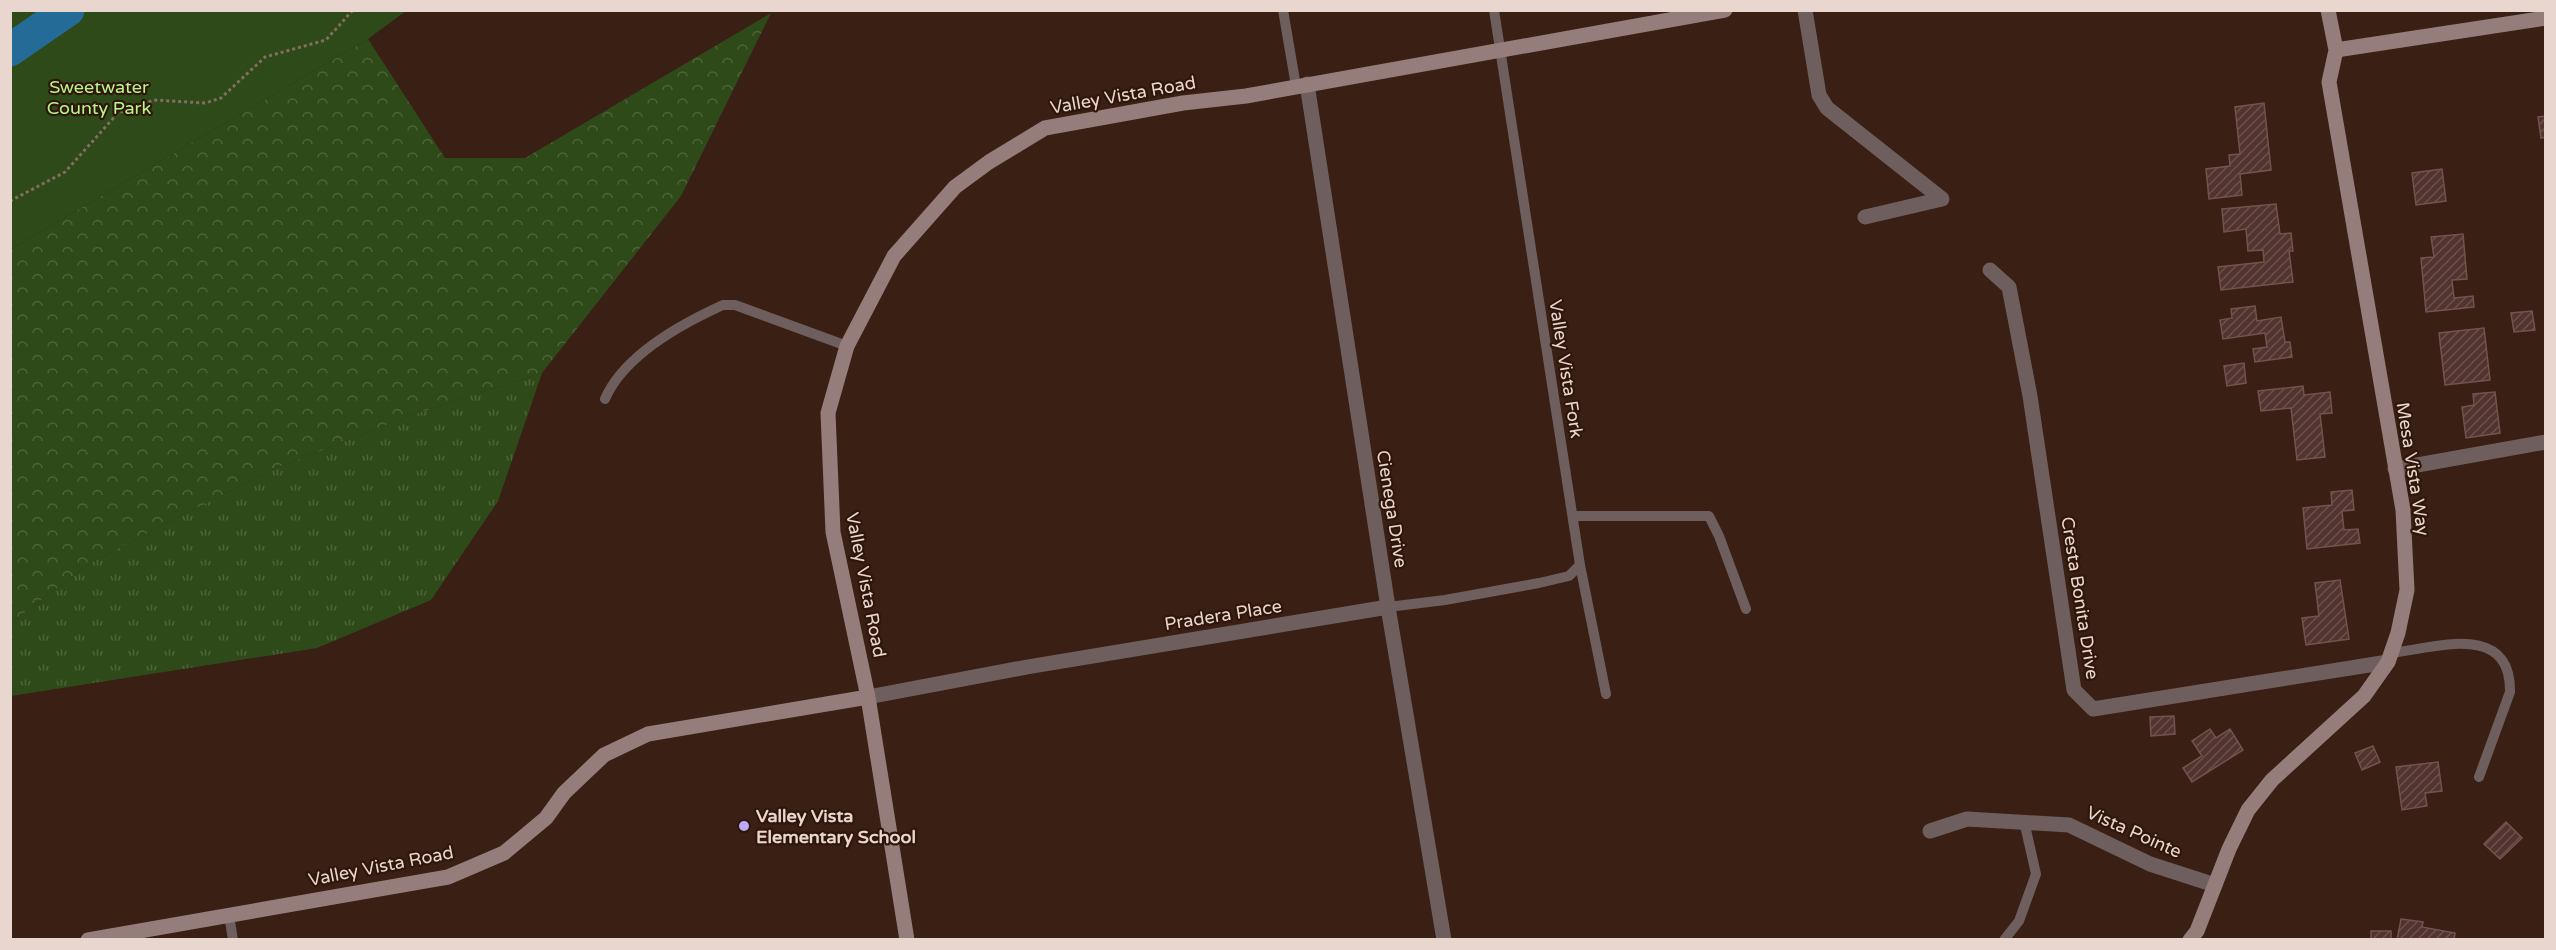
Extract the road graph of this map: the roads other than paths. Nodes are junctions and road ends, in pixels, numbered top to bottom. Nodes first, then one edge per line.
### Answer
1 (1282, 10) edge
2 (1494, 10) edge
3 (1725, 10) edge
4 (1805, 10) edge
5 (2328, 10) edge
6 (2546, 18) edge
7 (1498, 49) junction
8 (2336, 50) junction
9 (1302, 85) junction
10 (1865, 217) dead end
11 (1990, 270) dead end
12 (847, 346) junction
13 (605, 399) dead end
14 (2546, 442) edge
15 (2395, 469) junction
16 (1573, 516) junction
17 (1580, 565) junction
18 (1388, 607) junction
19 (1746, 609) dead end
20 (2390, 657) junction
21 (1606, 694) dead end
22 (868, 697) junction
23 (2479, 777) dead end
24 (2024, 821) junction
25 (1930, 831) dead end
26 (2215, 885) junction
27 (229, 915) junction
28 (88, 939) edge
29 (233, 939) edge
30 (907, 939) edge
31 (1444, 939) edge
32 (2004, 939) edge
33 (2190, 939) edge

1 - 9 lane
2 - 7 lane, Valley Vista Fork
3 - 7 street, Valley Vista Road
4 - 10 street
5 - 8 street, Mesa Vista Way
6 - 8 street
7 - 9 street, Valley Vista Road
7 - 16 lane, Valley Vista Fork
8 - 15 street, Mesa Vista Way
9 - 12 street, Valley Vista Road
9 - 18 street, Cienega Drive
11 - 20 street, Cresta Bonita Drive
12 - 13 lane
12 - 22 street, Valley Vista Road
14 - 15 street
15 - 20 street, Mesa Vista Way
16 - 17 lane, Valley Vista Fork
16 - 19 lane
17 - 18 lane, Pradera Place
17 - 21 lane, Valley Vista Fork
18 - 22 street, Pradera Place
18 - 31 street, Cienega Drive
20 - 23 lane
20 - 26 street, Mesa Vista Way
22 - 27 street, Valley Vista Road
22 - 30 street
24 - 25 street, Vista Pointe
24 - 26 street, Vista Pointe
24 - 32 lane
26 - 33 street, Mesa Vista Way
27 - 28 street, Valley Vista Road
27 - 29 lane

